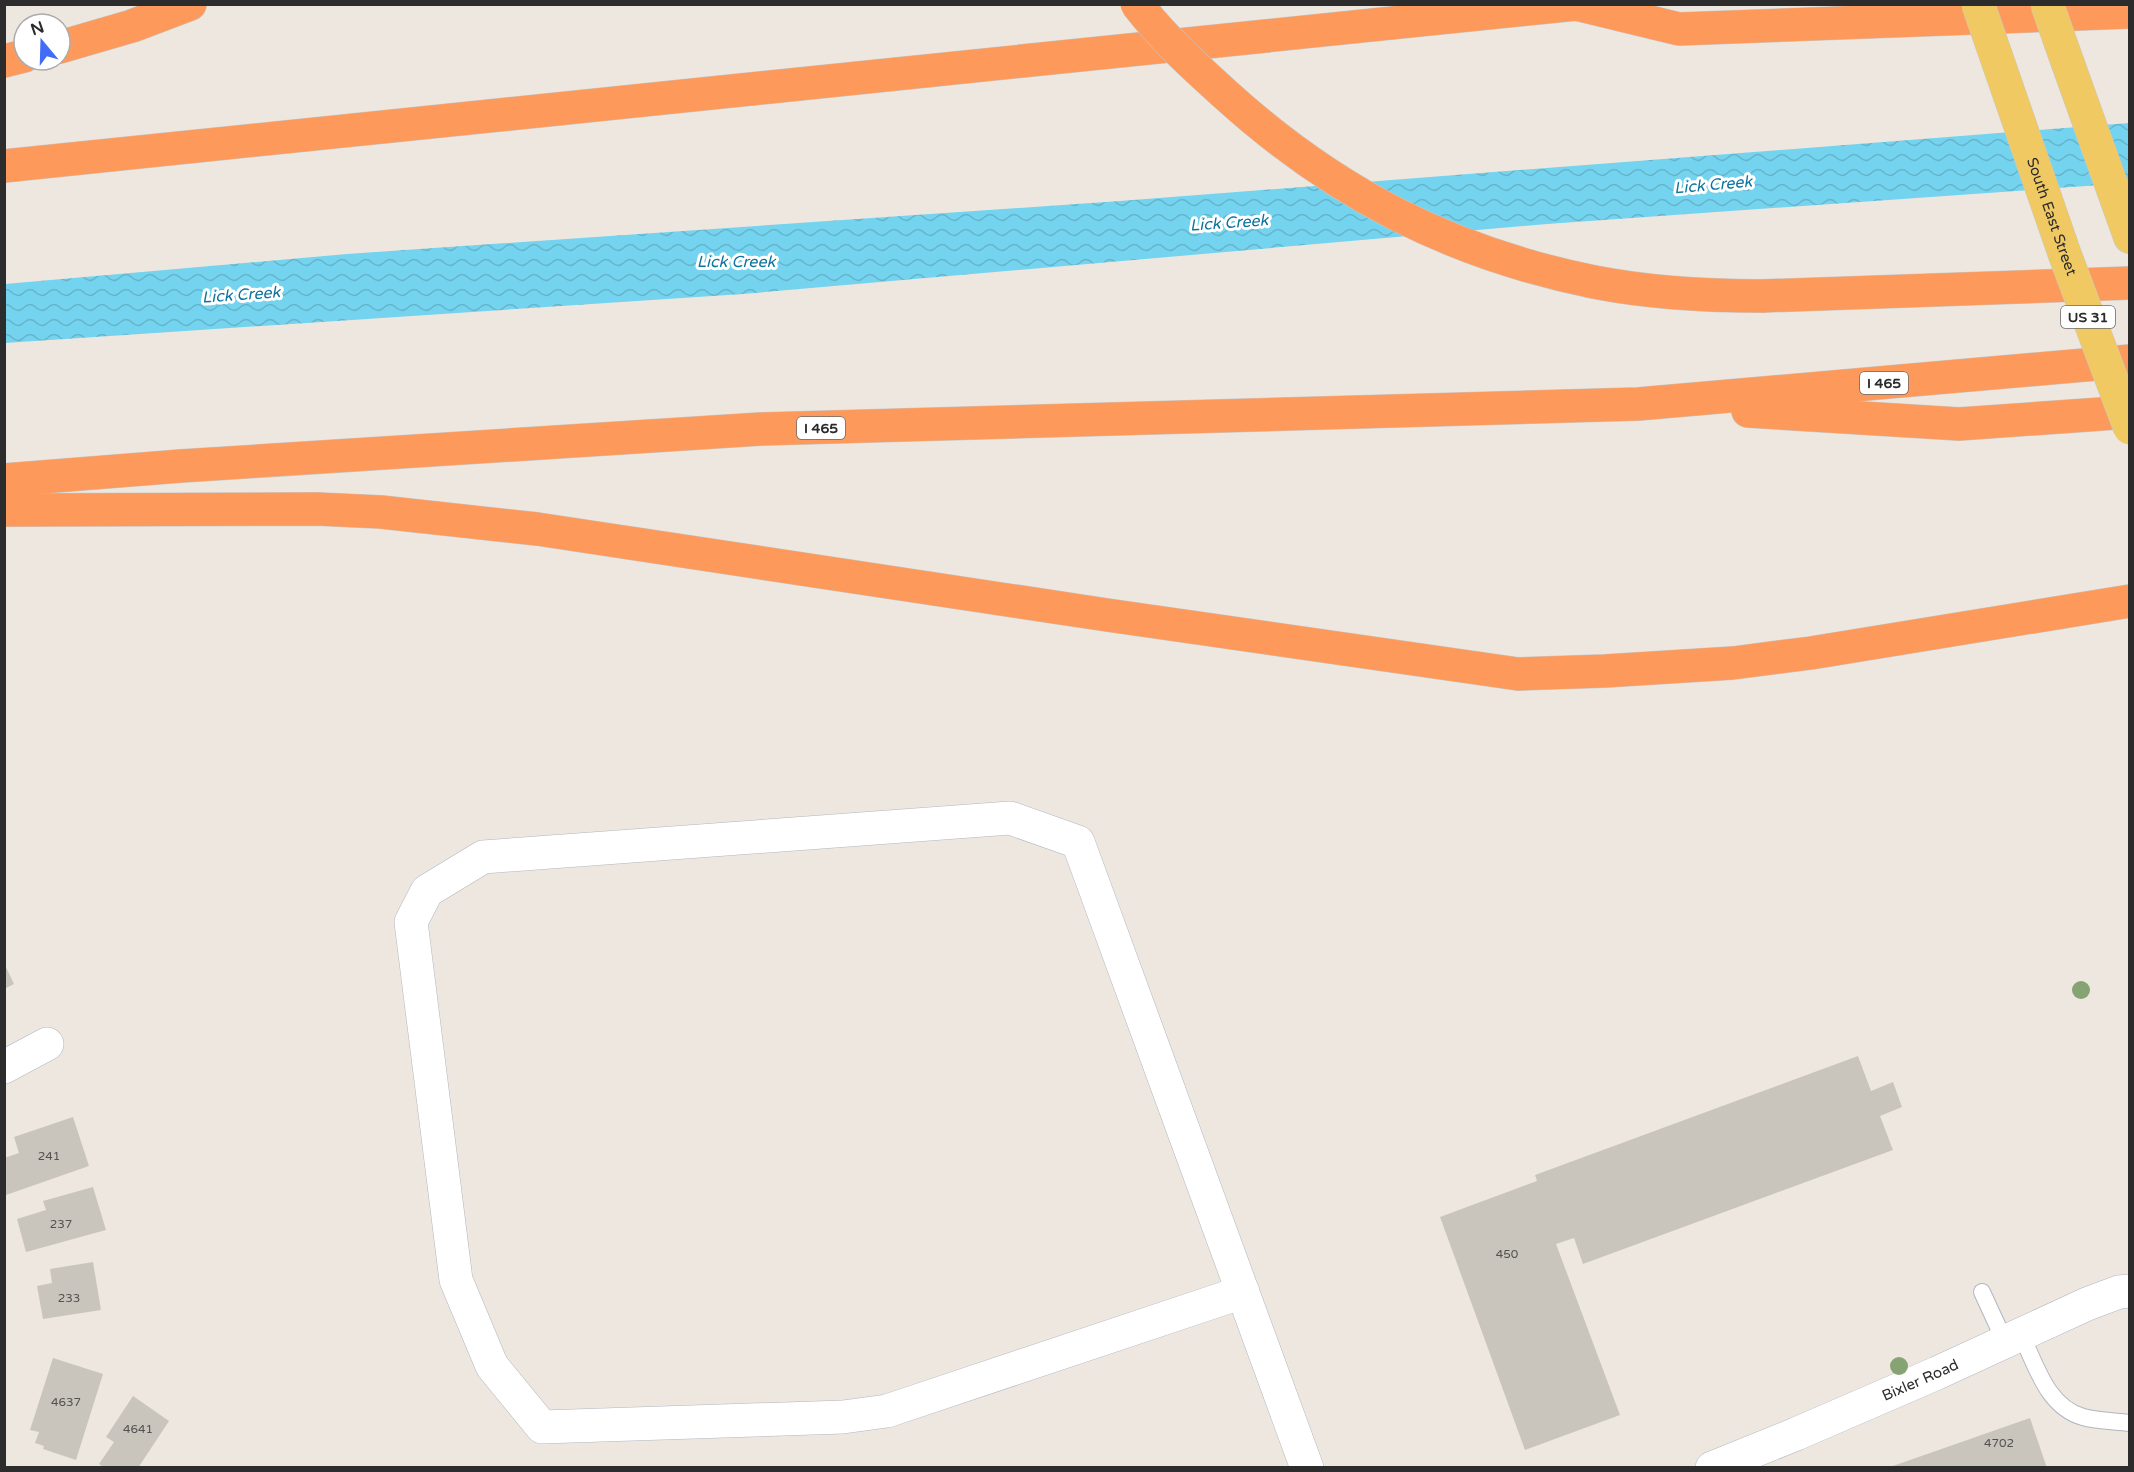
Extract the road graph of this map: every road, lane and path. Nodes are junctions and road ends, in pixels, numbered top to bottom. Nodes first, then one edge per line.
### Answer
1 (190, 4) edge
2 (1137, 4) edge
3 (1576, 4) edge
4 (1978, 4) edge
5 (2047, 4) edge
6 (2130, 12) edge
7 (72, 44) edge
8 (4, 166) edge
9 (2130, 237) edge
10 (2130, 283) edge
11 (2130, 362) edge
12 (1638, 404) junction
13 (2130, 412) edge
14 (2130, 428) edge
15 (4, 480) edge
16 (4, 510) edge
17 (2130, 601) edge
18 (46, 1044) dead end
19 (4, 1066) edge
20 (2130, 1291) edge
21 (1243, 1292) junction
22 (1982, 1292) dead end
23 (2013, 1338) junction
24 (2130, 1423) edge
25 (1759, 1459) edge
26 (1307, 1467) edge
27 (1712, 1467) edge

1 - 7 highway
2 - 10 highway, bridge
3 - 6 highway
3 - 8 highway
4 - 14 main road, South East Street / US 31, bridge
5 - 9 main road, bridge
11 - 12 highway, I 465
12 - 13 highway
12 - 15 highway, I 465
16 - 17 highway
18 - 19 street
20 - 23 street, Bixler Road
21 - 21 street
21 - 26 street
22 - 23 lane
23 - 24 lane
23 - 25 street, Bixler Road
25 - 27 street, Bixler Road

